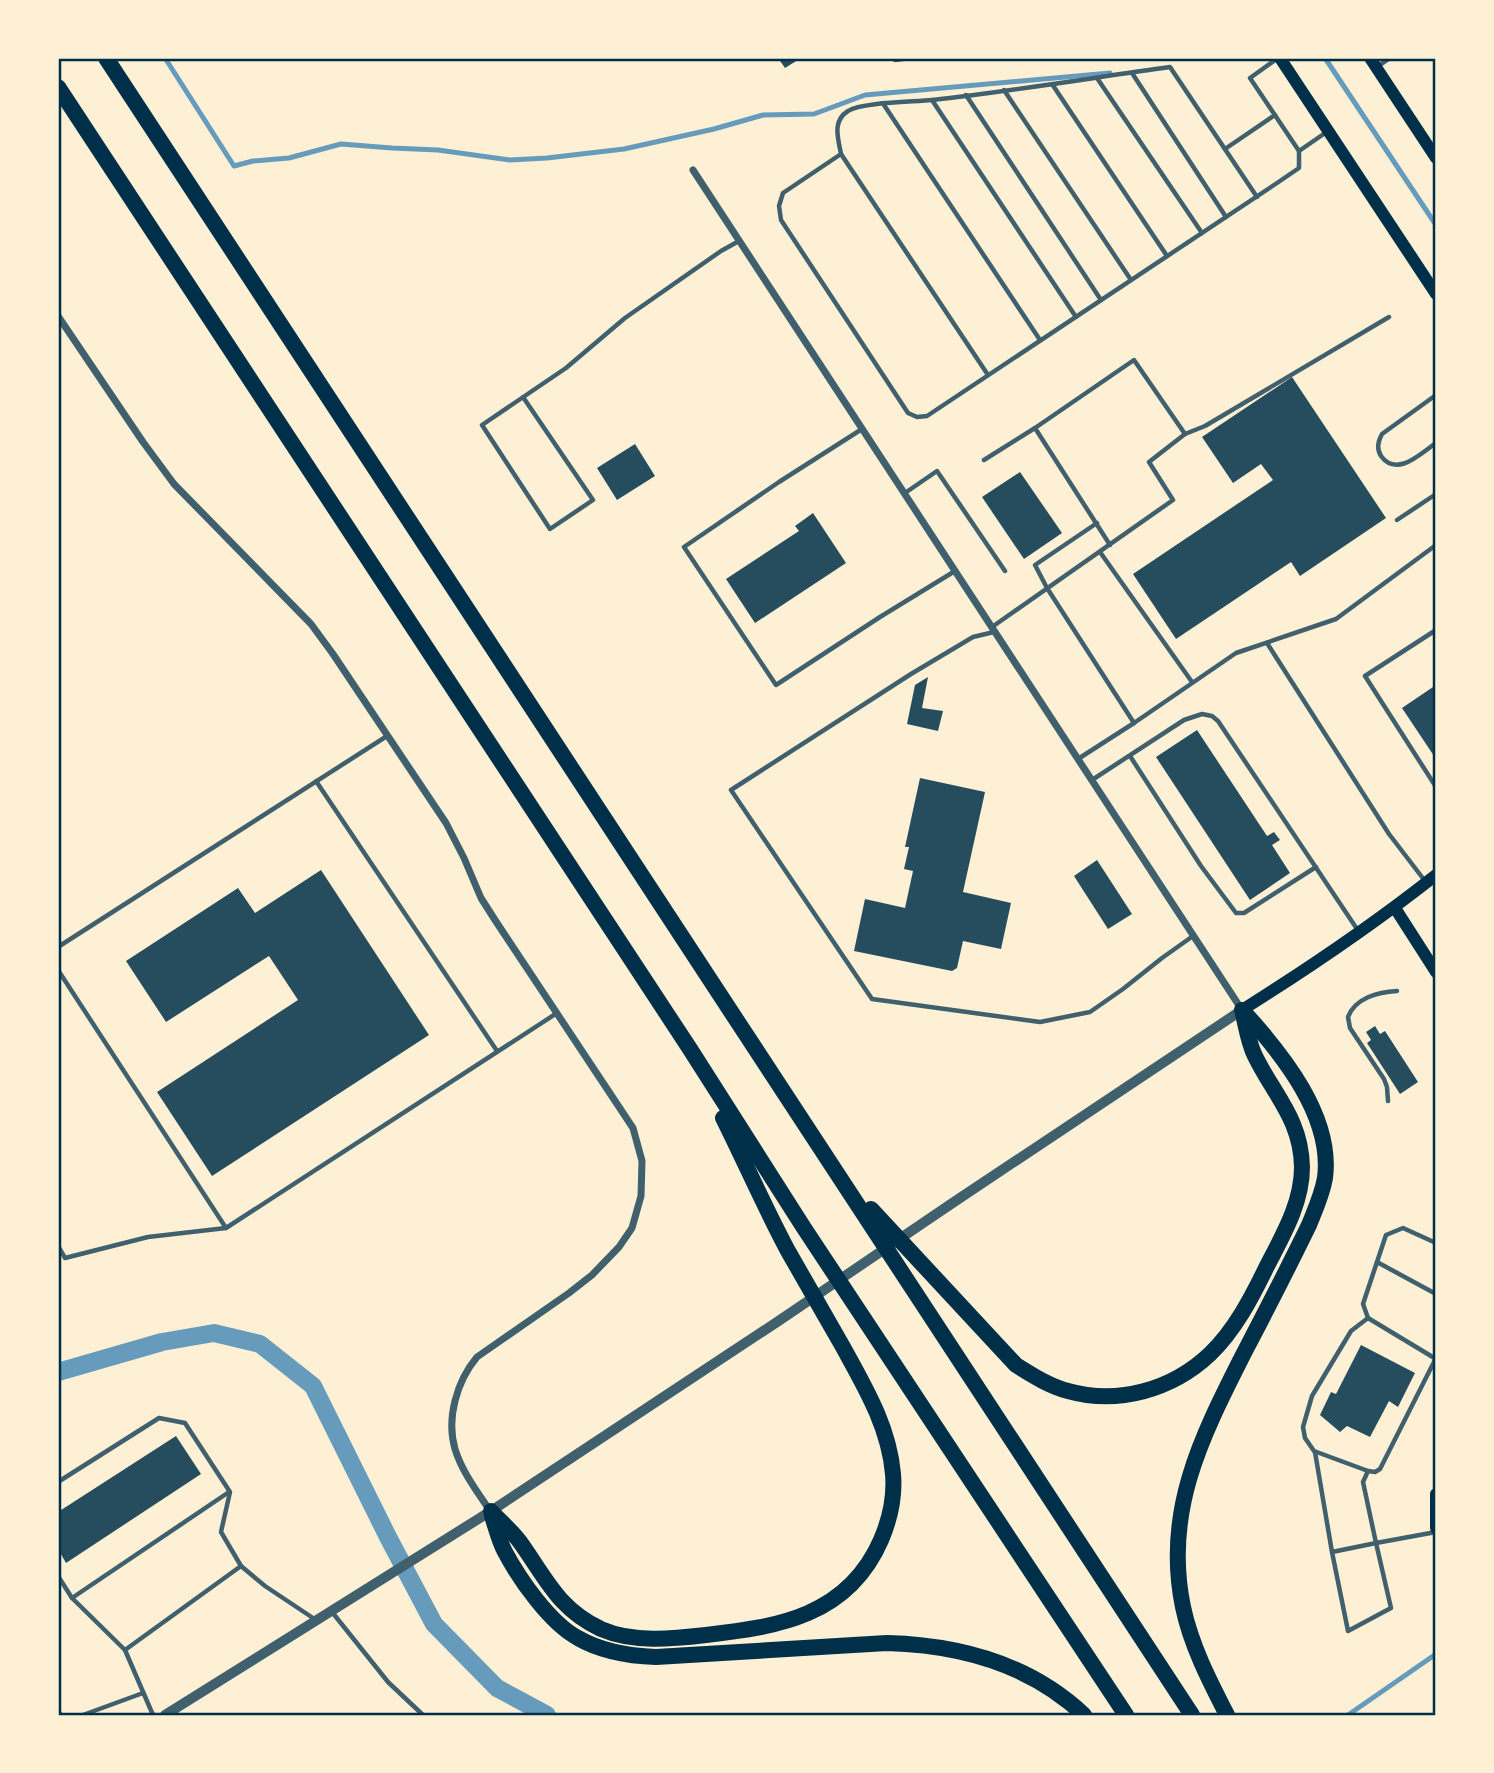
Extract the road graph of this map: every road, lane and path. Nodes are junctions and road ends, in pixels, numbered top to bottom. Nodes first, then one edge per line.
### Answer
1 (106, 58) edge
2 (893, 58) edge
3 (910, 58) edge
4 (1279, 58) edge
5 (1390, 58) edge
6 (1373, 62) edge
7 (1132, 73) junction
8 (1097, 78) junction
9 (1052, 83) junction
10 (58, 87) edge
11 (1004, 90) junction
12 (965, 95) junction
13 (932, 100) junction
14 (884, 104) junction
15 (1275, 115) junction
16 (1328, 131) junction
17 (1225, 149) junction
18 (1299, 151) junction
19 (841, 154) junction
20 (1436, 158) edge
21 (693, 170) dead end
22 (1257, 197) junction
23 (1226, 217) junction
24 (1202, 233) junction
25 (739, 241) junction
26 (1167, 256) junction
27 (1131, 280) junction
28 (1436, 294) edge
29 (1101, 300) junction
30 (58, 316) edge
31 (1076, 317) junction
32 (1389, 317) dead end
33 (1040, 341) junction
34 (988, 375) junction
35 (1436, 395) edge
36 (523, 397) junction
37 (1035, 428) junction
38 (862, 429) junction
39 (1185, 434) junction
40 (1436, 443) edge
41 (984, 460) dead end
42 (904, 493) junction
43 (1436, 494) edge
44 (1398, 520) dead end
45 (1097, 523) junction
46 (1110, 545) junction
47 (1436, 545) edge
48 (1100, 552) junction
49 (955, 570) junction
50 (1005, 571) dead end
51 (1047, 588) junction
52 (1436, 629) edge
53 (993, 630) junction
54 (1267, 643) junction
55 (1193, 683) junction
56 (1134, 723) junction
57 (387, 736) junction
58 (1130, 756) junction
59 (1078, 759) junction
60 (316, 780) junction
61 (1092, 780) junction
62 (1436, 787) edge
63 (1316, 867) junction
64 (1431, 879) edge
65 (1395, 908) junction
66 (1360, 932) junction
67 (1194, 936) junction
68 (58, 947) edge
69 (58, 971) edge
70 (1436, 972) edge
71 (1396, 991) dead end
72 (1242, 1010) junction
73 (557, 1013) junction
74 (690, 1049) junction
75 (497, 1051) junction
76 (1388, 1101) dead end
77 (838, 1174) junction
78 (226, 1228) junction
79 (1436, 1243) edge
80 (58, 1246) edge
81 (1377, 1262) junction
82 (1436, 1294) edge
83 (1368, 1318) junction
84 (1436, 1358) edge
85 (1314, 1451) junction
86 (1368, 1471) junction
87 (58, 1482) edge
88 (230, 1492) junction
89 (1436, 1494) edge
90 (491, 1511) junction
91 (1436, 1530) edge
92 (1376, 1543) junction
93 (1332, 1552) junction
94 (241, 1566) junction
95 (58, 1576) edge
96 (72, 1598) junction
97 (332, 1611) junction
98 (317, 1620) junction
99 (125, 1650) junction
100 (143, 1693) junction
101 (58, 1711) edge
102 (61, 1715) edge
103 (83, 1715) edge
104 (153, 1715) edge
105 (165, 1715) edge
106 (423, 1715) edge
107 (1084, 1715) edge
108 (1126, 1715) edge
109 (1192, 1715) edge
110 (1227, 1715) edge

1 - 77 highway
2 - 3 lane
4 - 15 lane
4 - 16 main road
5 - 6 lane
6 - 20 main road
7 - 8 lane
7 - 17 lane
7 - 23 lane
8 - 9 lane
8 - 24 lane
9 - 11 lane
9 - 26 lane
10 - 74 highway
11 - 12 lane
11 - 27 lane
12 - 13 lane
12 - 29 lane
13 - 14 lane
13 - 31 lane
14 - 19 lane
14 - 33 lane
15 - 17 lane
15 - 18 lane
16 - 18 lane
16 - 28 main road
17 - 22 lane
18 - 22 lane
19 - 34 lane
19 - 34 lane
21 - 25 street
22 - 23 lane
23 - 24 lane
24 - 26 lane
25 - 36 lane
25 - 38 street
26 - 27 lane
27 - 29 lane
29 - 31 lane
30 - 57 street
31 - 33 lane
32 - 39 lane
33 - 34 lane
35 - 40 lane
36 - 36 lane
37 - 39 lane
37 - 41 lane
37 - 45 lane
38 - 42 street
38 - 49 lane
39 - 46 lane
42 - 49 street
42 - 50 lane
43 - 44 lane
45 - 46 lane
45 - 51 lane
46 - 48 lane
47 - 54 lane
48 - 51 lane
48 - 55 lane
49 - 53 street
51 - 53 lane
51 - 56 lane
52 - 62 lane
53 - 59 street
53 - 67 lane
54 - 55 lane
54 - 64 lane
55 - 56 lane
56 - 59 lane
57 - 60 lane
57 - 73 street
58 - 61 lane
58 - 63 lane
58 - 63 lane
59 - 61 street
60 - 68 lane
60 - 75 lane
61 - 67 street
63 - 66 lane
64 - 65 main road
65 - 66 main road
65 - 70 main road
66 - 72 main road
67 - 72 street
69 - 78 lane
71 - 76 lane
72 - 77 highway
72 - 90 street
72 - 110 highway
73 - 75 lane
73 - 90 street
74 - 90 highway
74 - 108 highway
75 - 78 lane
77 - 109 highway
78 - 80 lane
79 - 81 lane
81 - 82 lane
81 - 83 lane
83 - 84 lane
83 - 85 lane
84 - 86 lane
85 - 86 lane
85 - 93 lane
86 - 92 lane
87 - 88 lane
88 - 94 lane
88 - 96 lane
89 - 91 main road
90 - 97 street
90 - 107 highway
91 - 92 lane
92 - 93 lane
92 - 93 lane
94 - 98 lane
94 - 99 lane
95 - 96 lane
96 - 99 lane
97 - 98 street
97 - 106 lane
98 - 105 street
99 - 100 lane
100 - 103 lane
100 - 104 lane
101 - 102 lane

